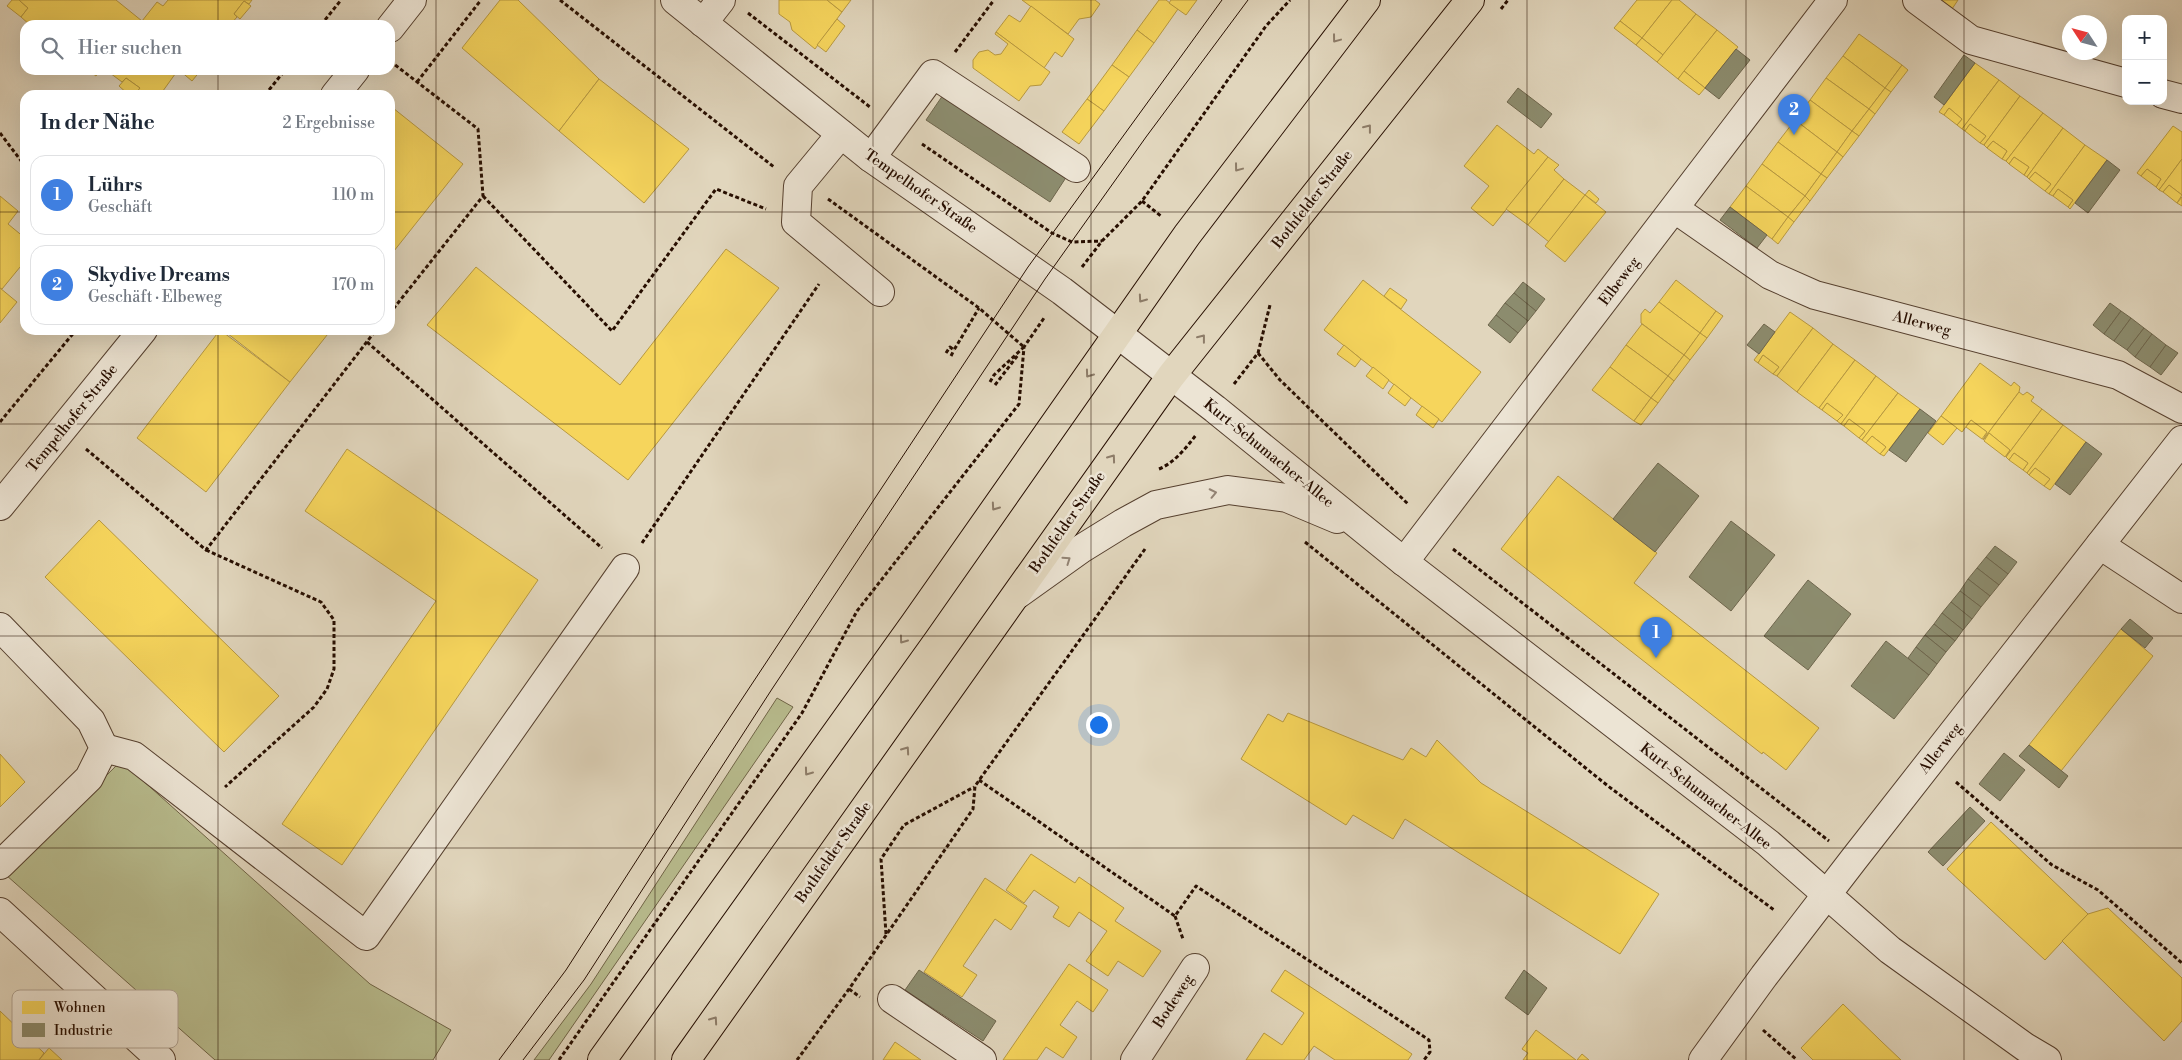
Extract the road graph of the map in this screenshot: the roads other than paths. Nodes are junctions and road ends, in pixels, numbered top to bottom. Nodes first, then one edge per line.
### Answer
1 (412, 0) edge
2 (675, 0) edge
3 (721, 0) edge
4 (1366, 0) edge
5 (1470, 0) edge
6 (1833, 0) edge
7 (1917, 0) edge
8 (395, 22) edge
9 (704, 24) junction
10 (351, 75) edge
11 (2122, 82) edge
12 (339, 90) edge
13 (2167, 95) edge
14 (2182, 99) edge
15 (841, 134) junction
16 (871, 158) junction
17 (1076, 168) dead end
18 (1675, 209) junction
19 (880, 292) dead end
20 (1117, 334) junction
21 (139, 335) edge
22 (1171, 376) junction
23 (2182, 408) edge
24 (2182, 440) edge
25 (0, 506) edge
26 (1366, 530) junction
27 (2100, 545) junction
28 (1404, 562) junction
29 (625, 568) road end
30 (1013, 598) junction
31 (2182, 599) edge
32 (0, 627) edge
33 (104, 748) junction
34 (0, 866) edge
35 (1827, 894) junction
36 (0, 912) edge
37 (1195, 968) dead end
38 (85, 990) edge
39 (892, 999) dead end
40 (148, 1048) edge
41 (161, 1060) edge
42 (602, 1060) edge
43 (686, 1060) edge
44 (982, 1060) edge
45 (1135, 1060) edge
46 (1703, 1060) edge
47 (2047, 1060) edge

1 - 8 street
2 - 9 street, Tempelhofer Straße
3 - 9 street
4 -> 20 main road
22 -> 5 main road, Bothfelder Straße
6 - 18 street, Elbeweg
7 - 11 street
9 - 15 street, Tempelhofer Straße
10 - 12 street
13 - 14 street
15 - 16 street, Tempelhofer Straße
15 - 19 street
16 - 17 street
16 - 20 street, Tempelhofer Straße
18 - 23 street, Allerweg
18 - 28 street, Elbeweg
20 - 22 street, Tempelhofer Straße
20 -> 42 main road
21 - 25 street, Tempelhofer Straße
22 - 26 street, Kurt-Schumacher-Allee
30 -> 22 main road, Bothfelder Straße
24 - 27 street, Allerweg
26 - 28 street, Kurt-Schumacher-Allee
30 -> 26 street, Kurt-Schumacher-Allee
27 - 31 street
27 - 35 street, Allerweg
28 - 35 street, Kurt-Schumacher-Allee
29 - 33 street
43 -> 30 main road, Bothfelder Straße
32 - 33 street
33 - 34 street
35 - 46 street, Allerweg
35 - 47 street, Kurt-Schumacher-Allee
36 - 38 street
37 - 45 street, Bodeweg
39 - 44 street
40 - 41 street

